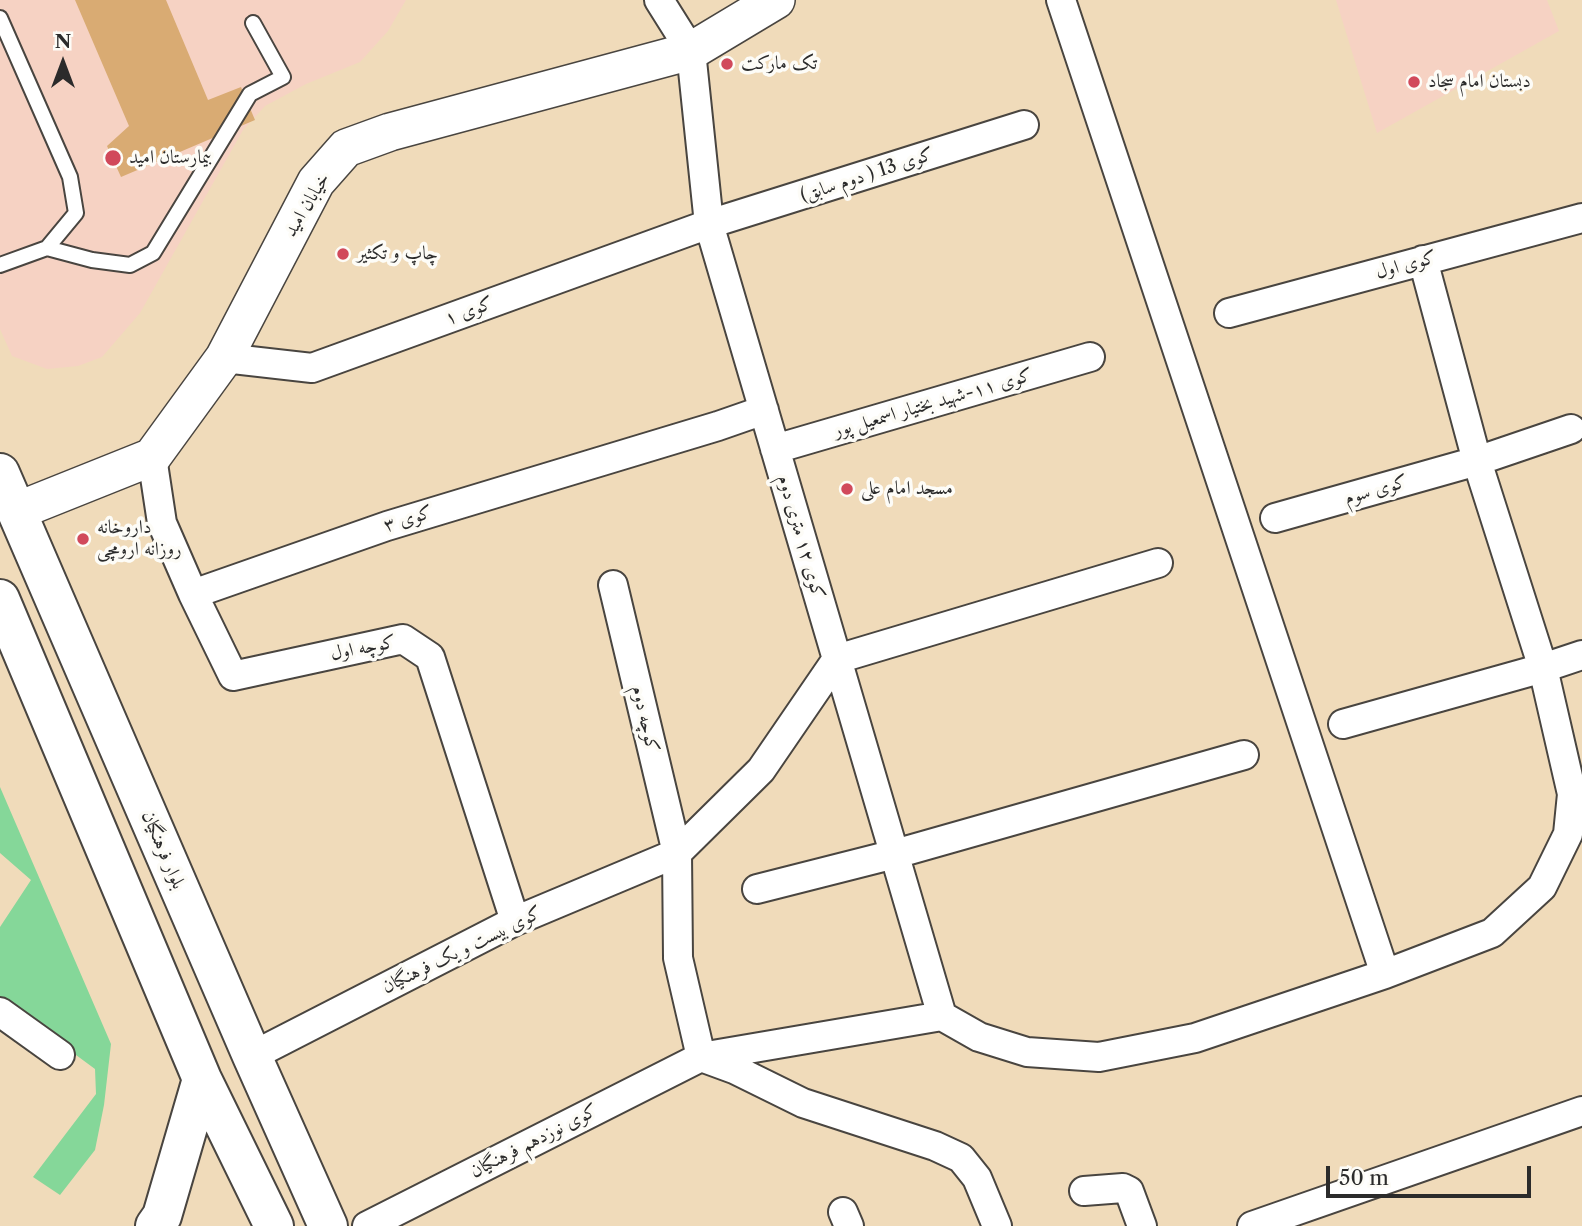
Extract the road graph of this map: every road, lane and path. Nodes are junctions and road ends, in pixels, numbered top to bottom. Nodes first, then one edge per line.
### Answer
1 (659, 0) edge
2 (776, 0) edge
3 (1061, 0) edge
4 (0, 18) edge
5 (253, 23) dead end
6 (691, 51) junction
7 (1024, 125) dead end
8 (1582, 218) edge
9 (709, 224) junction
10 (47, 248) junction
11 (1423, 260) junction
12 (0, 265) edge
13 (1229, 313) dead end
14 (1090, 357) dead end
15 (224, 358) junction
16 (764, 410) junction
17 (1571, 429) dead end
18 (775, 449) junction
19 (152, 457) junction
20 (1477, 461) junction
21 (0, 473) edge
22 (18, 511) junction
23 (1275, 518) dead end
24 (1158, 563) dead end
25 (613, 586) dead end
26 (193, 594) junction
27 (0, 600) edge
28 (1582, 655) edge
29 (837, 659) junction
30 (1543, 668) junction
31 (1342, 724) dead end
32 (1244, 755) dead end
33 (1577, 793) edge
34 (1568, 834) junction
35 (677, 853) junction
36 (895, 854) junction
37 (1582, 860) edge
38 (757, 889) dead end
39 (515, 921) junction
40 (1385, 974) junction
41 (0, 1012) edge
42 (942, 1016) junction
43 (60, 1055) dead end
44 (252, 1056) junction
45 (701, 1057) junction
46 (202, 1079) junction
47 (1582, 1111) edge
48 (1084, 1191) dead end
49 (155, 1226) edge
50 (274, 1226) edge
51 (328, 1226) edge
52 (367, 1226) edge
53 (997, 1226) edge
54 (1142, 1226) edge
55 (1252, 1226) edge

1 - 6 street
2 - 6 street, خیابان امید
3 - 40 street
4 - 10 lane
5 - 10 lane
6 - 9 street, کوی ۱۲ متری دوم
6 - 15 street, خیابان امید
7 - 9 street, کوی 13 ( دوم سابق)
8 - 11 street, کوی اول
9 - 15 street, کوی ۱
9 - 16 street, کوی ۱۲ متری دوم
10 - 12 lane
11 - 13 street, کوی اول
11 - 20 street
14 - 18 street, کوی ۱۱-شهید بختیار اسمعیل پور
15 - 19 street, خیابان امید
16 - 18 street, کوی ۱۲ متری دوم
16 - 26 street, کوی ۳
17 - 20 street, کوی سوم
18 - 29 street, کوی ۱۲ متری دوم
19 - 22 street
19 - 26 street
20 - 23 street, کوی سوم
20 - 30 street
21 - 22 main road, بلوار فرهنگیان
22 - 44 main road, بلوار فرهنگیان
24 - 29 street
25 - 35 street, کوچه دوم
26 - 39 street, کوچه اول
27 - 46 main road
28 - 30 street
29 - 35 street
29 - 36 street, کوی ۱۲ متری دوم
30 - 31 street
30 - 33 street
32 - 36 street
33 - 34 street
34 - 37 street
34 - 40 street
35 - 39 street, کوی بیست و یک فرهنگیان
35 - 45 street, کوچه دوم
36 - 38 street
36 - 42 street, کوی ۱۲ متری دوم
39 - 44 street, کوی بیست و یک فرهنگیان
40 - 42 street
41 - 43 street
42 - 45 street, کوی نوزدهم فرهنگیان
44 - 51 main road, بلوار فرهنگیان
45 - 52 street, کوی نوزدهم فرهنگیان
45 - 53 street
46 - 49 main road
46 - 50 main road
47 - 55 street
48 - 54 street

